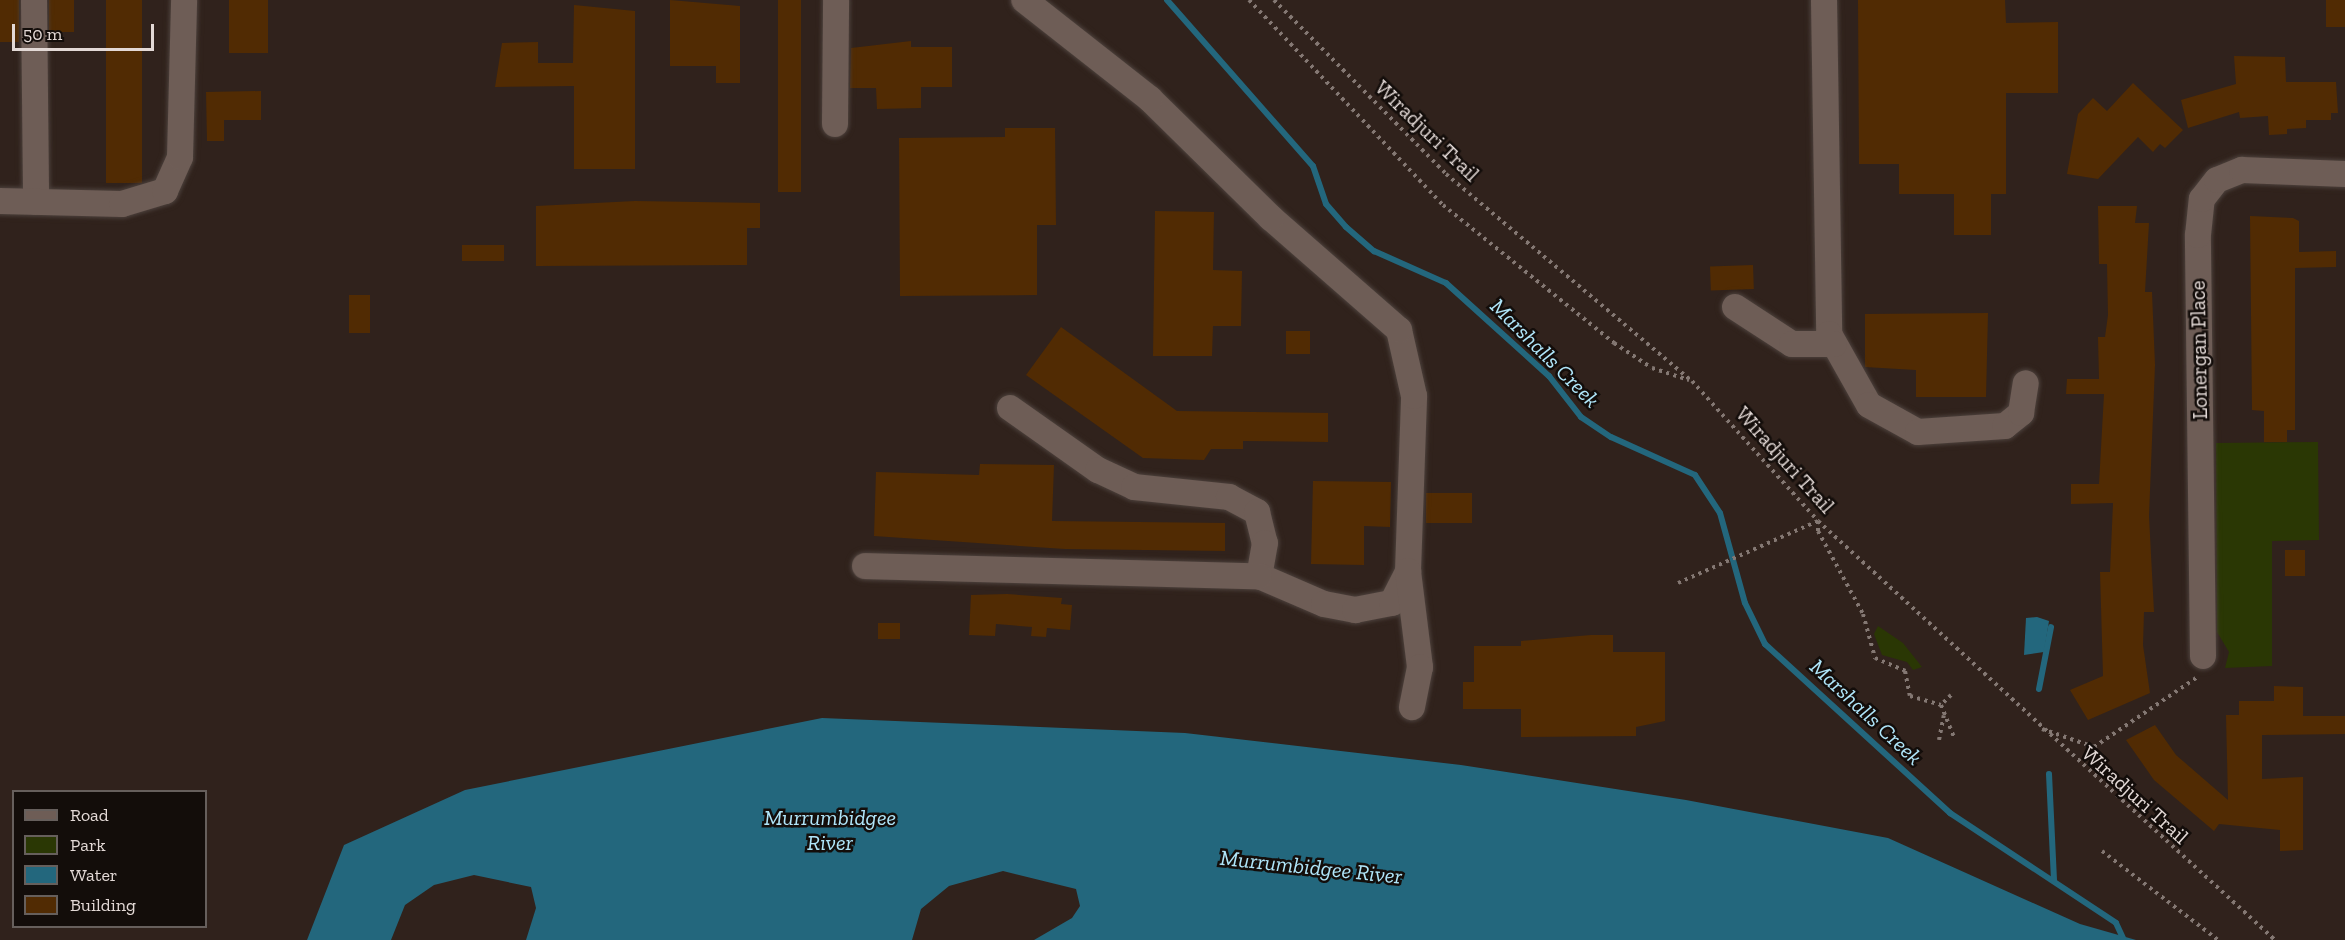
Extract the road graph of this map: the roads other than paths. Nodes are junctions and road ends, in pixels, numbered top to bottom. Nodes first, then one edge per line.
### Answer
1 (34, 0) edge
2 (184, 0) edge
3 (836, 0) edge
4 (1024, 0) edge
5 (1824, 0) edge
6 (835, 124) dead end
7 (2345, 174) edge
8 (0, 201) edge
9 (36, 202) junction
10 (1735, 307) dead end
11 (1834, 344) junction
12 (2026, 383) dead end
13 (1010, 408) dead end
14 (865, 566) dead end
15 (1408, 571) junction
16 (1259, 576) junction
17 (2202, 665) road end
18 (1412, 707) dead end

1 - 9 street
2 - 9 street
3 - 6 street
4 - 15 street
5 - 11 street
7 - 17 street, Lonergan Place
8 - 9 street
10 - 11 street
11 - 12 street
13 - 16 street
14 - 16 street
15 - 16 street
15 - 18 street

